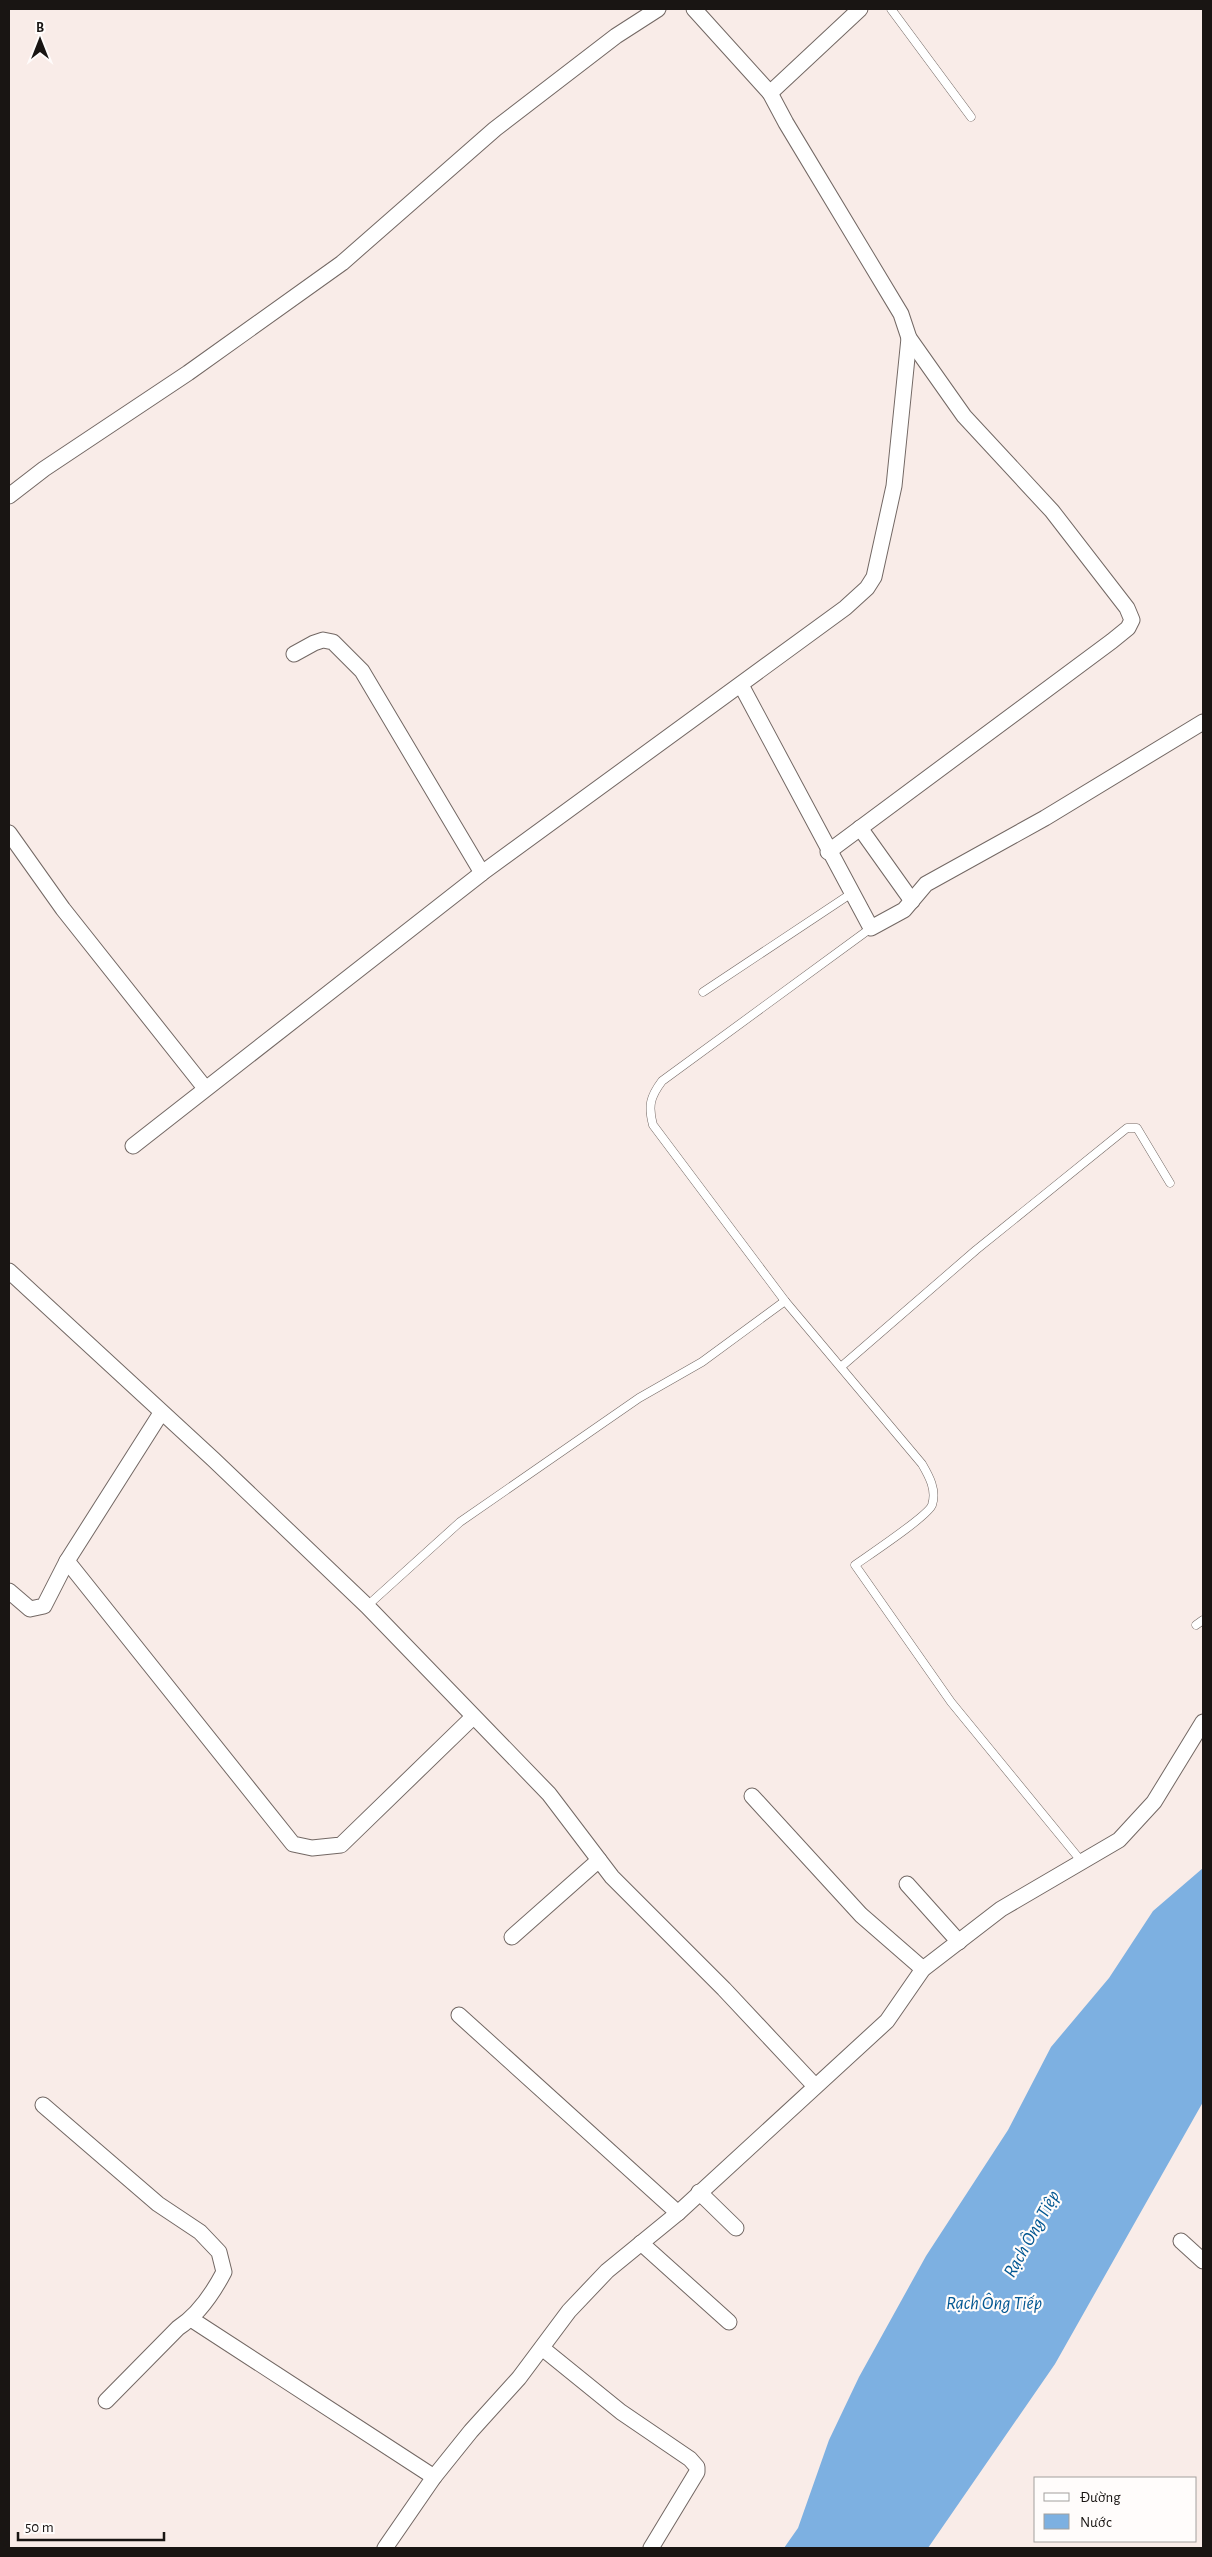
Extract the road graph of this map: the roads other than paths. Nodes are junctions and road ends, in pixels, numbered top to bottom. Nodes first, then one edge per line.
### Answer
1 (658, 9) edge
2 (694, 9) edge
3 (860, 9) edge
4 (892, 9) edge
5 (770, 92) junction
6 (971, 117) dead end
7 (909, 338) junction
8 (9, 496) edge
9 (294, 654) dead end
10 (741, 684) junction
11 (1203, 722) edge
12 (860, 828) junction
13 (9, 833) edge
14 (828, 852) junction
15 (482, 873) junction
16 (852, 894) junction
17 (908, 905) junction
18 (871, 928) junction
19 (703, 992) dead end
20 (205, 1088) junction
21 (133, 1146) dead end
22 (1170, 1183) dead end
23 (9, 1271) edge
24 (786, 1301) junction
25 (842, 1366) junction
26 (161, 1413) junction
27 (67, 1561) junction
28 (9, 1591) edge
29 (367, 1606) junction
30 (1203, 1620) edge
31 (1196, 1625) dead end
32 (473, 1717) junction
33 (1203, 1722) edge
34 (752, 1796) dead end
35 (599, 1860) junction
36 (1082, 1862) junction
37 (907, 1884) dead end
38 (512, 1936) dead end
39 (959, 1942) junction
40 (923, 1969) junction
41 (459, 2015) dead end
42 (814, 2085) junction
43 (43, 2104) dead end
44 (699, 2192) junction
45 (678, 2212) junction
46 (736, 2228) dead end
47 (1180, 2241) dead end
48 (642, 2242) junction
49 (1203, 2261) edge
50 (191, 2319) junction
51 (729, 2322) dead end
52 (542, 2348) junction
53 (106, 2401) dead end
54 (434, 2477) junction
55 (385, 2548) edge
56 (651, 2548) edge

1 - 8 street
2 - 5 street
3 - 5 street
4 - 6 lane
5 - 7 street
7 - 10 street
7 - 12 street
9 - 15 street
10 - 14 street
10 - 15 street
11 - 17 street
12 - 14 street
12 - 17 street
13 - 20 street
14 - 16 street
15 - 20 street
16 - 18 street
16 - 19 lane
17 - 18 street
18 - 24 lane
20 - 21 street
22 - 25 lane
23 - 26 street
24 - 25 lane
24 - 29 lane
25 - 36 lane
26 - 27 street
26 - 29 street
27 - 28 street
27 - 32 street
29 - 32 street
30 - 31 lane
32 - 35 street
33 - 36 street
34 - 40 street
35 - 38 street
35 - 42 street
36 - 39 street
37 - 39 street
39 - 40 street
40 - 42 street
41 - 45 street
42 - 44 street
43 - 50 street
44 - 45 street
44 - 46 street
45 - 48 street
47 - 49 street
48 - 51 street
48 - 52 street
50 - 53 street
50 - 54 street
52 - 54 street
52 - 56 street
54 - 55 street

